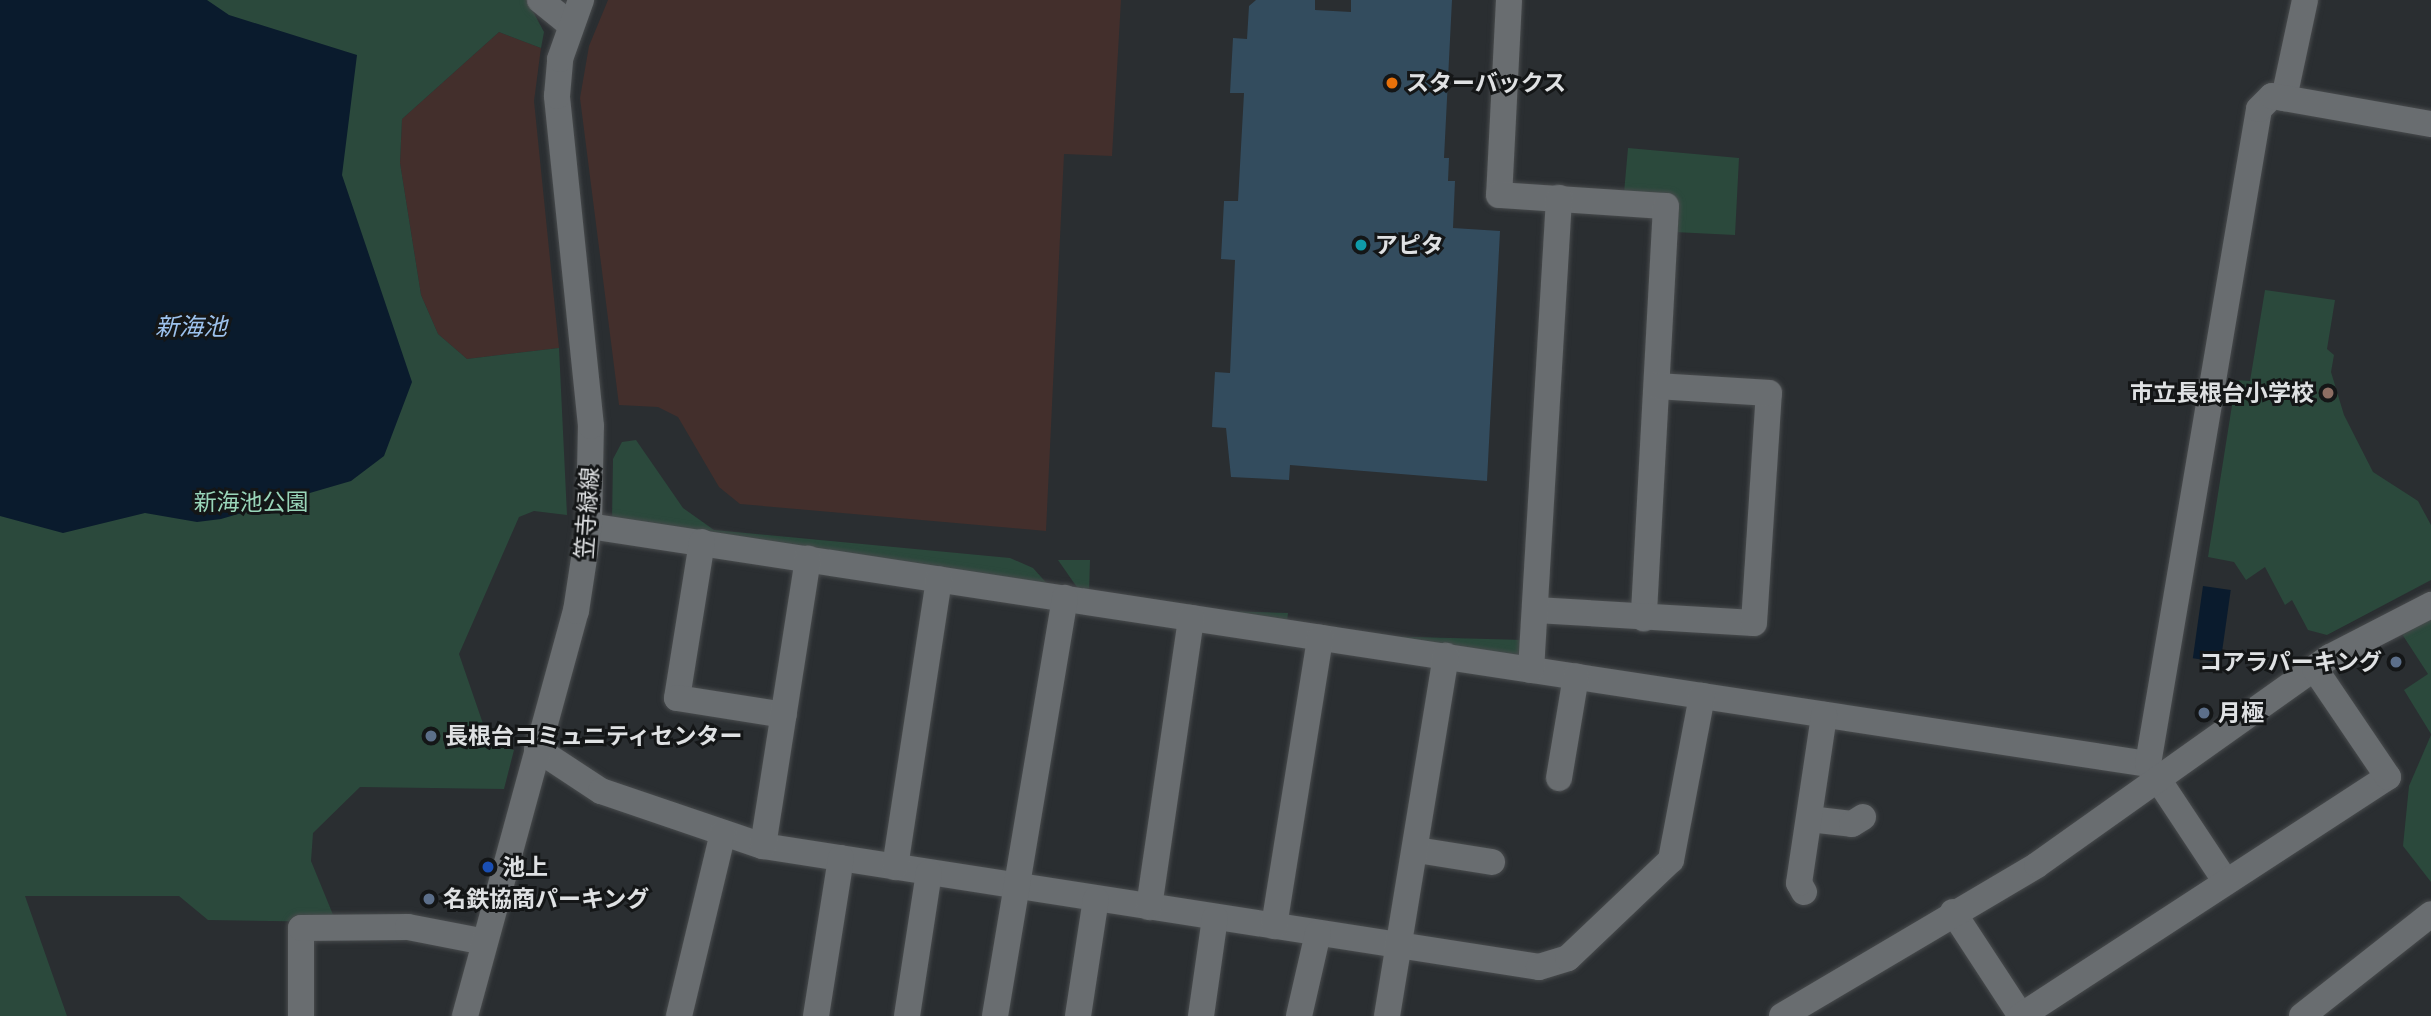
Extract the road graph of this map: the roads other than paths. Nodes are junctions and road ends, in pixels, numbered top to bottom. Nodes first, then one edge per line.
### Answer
1 (540, 0) edge
2 (581, 0) edge
3 (1509, 0) edge
4 (2305, 0) edge
5 (570, 24) junction
6 (2284, 98) junction
7 (2431, 124) edge
8 (1559, 198) junction
9 (1657, 386) junction
10 (589, 526) junction
11 (702, 542) junction
12 (808, 559) junction
13 (939, 579) junction
14 (1065, 598) junction
15 (2431, 605) edge
16 (1536, 610) junction
17 (1191, 618) junction
18 (1644, 618) junction
19 (1320, 638) junction
20 (1446, 656) junction
21 (2315, 668) junction
22 (1531, 670) junction
23 (1576, 676) junction
24 (1702, 696) junction
25 (783, 715) junction
26 (1824, 715) junction
27 (537, 749) junction
28 (2152, 770) junction
29 (1559, 778) dead end
30 (1863, 817) dead end
31 (1810, 818) junction
32 (723, 833) junction
33 (762, 846) junction
34 (1417, 850) junction
35 (841, 858) junction
36 (1492, 862) dead end
37 (895, 867) junction
38 (929, 873) junction
39 (2226, 882) junction
40 (1017, 887) junction
41 (1804, 892) dead end
42 (1096, 899) junction
43 (1149, 907) junction
44 (1953, 912) junction
45 (2431, 914) edge
46 (1215, 918) junction
47 (1274, 926) junction
48 (1318, 933) junction
49 (485, 943) junction
50 (1402, 946) junction
51 (301, 1016) edge
52 (465, 1016) edge
53 (678, 1016) edge
54 (816, 1016) edge
55 (907, 1016) edge
56 (995, 1016) edge
57 (1078, 1016) edge
58 (1200, 1016) edge
59 (1299, 1016) edge
60 (1387, 1016) edge
61 (1782, 1016) edge
62 (2021, 1016) edge
63 (2302, 1016) edge

1 - 5 street
2 - 5 street, 笠寺緑線
3 - 8 street
4 - 6 street
5 - 10 street, 笠寺緑線
6 - 7 street
6 - 28 street
8 - 9 street
8 - 16 street
9 - 18 street
9 - 18 street
10 - 11 street
10 - 27 street, 笠寺緑線
11 - 12 street
11 - 25 street
12 - 13 street
12 - 25 street
13 - 14 street
13 - 37 street
14 - 17 street
14 - 40 street
15 - 21 street
16 - 18 street
16 - 22 street
17 - 19 street
17 - 43 street
19 - 20 street
19 - 47 street
20 - 22 street
20 - 34 street
21 - 28 street
21 - 39 street
22 - 23 street
23 - 24 street
23 - 29 street
24 - 26 street
24 - 50 street
25 - 33 street
26 - 28 street
26 - 31 street
27 - 32 street
27 - 49 street, 笠寺緑線
28 - 39 street
28 - 44 street
30 - 31 street
31 - 41 street
32 - 33 street
32 - 53 street
33 - 35 street
34 - 36 street
34 - 50 street
35 - 37 street
35 - 54 street
37 - 38 street
38 - 40 street
38 - 55 street
39 - 62 street
40 - 42 street
40 - 56 street
42 - 43 street
42 - 57 street
43 - 46 street
44 - 61 street
44 - 62 street
45 - 63 street
46 - 47 street
46 - 58 street
47 - 48 street
48 - 50 street
48 - 59 street
49 - 51 street
49 - 52 street, 笠寺緑線
50 - 60 street

